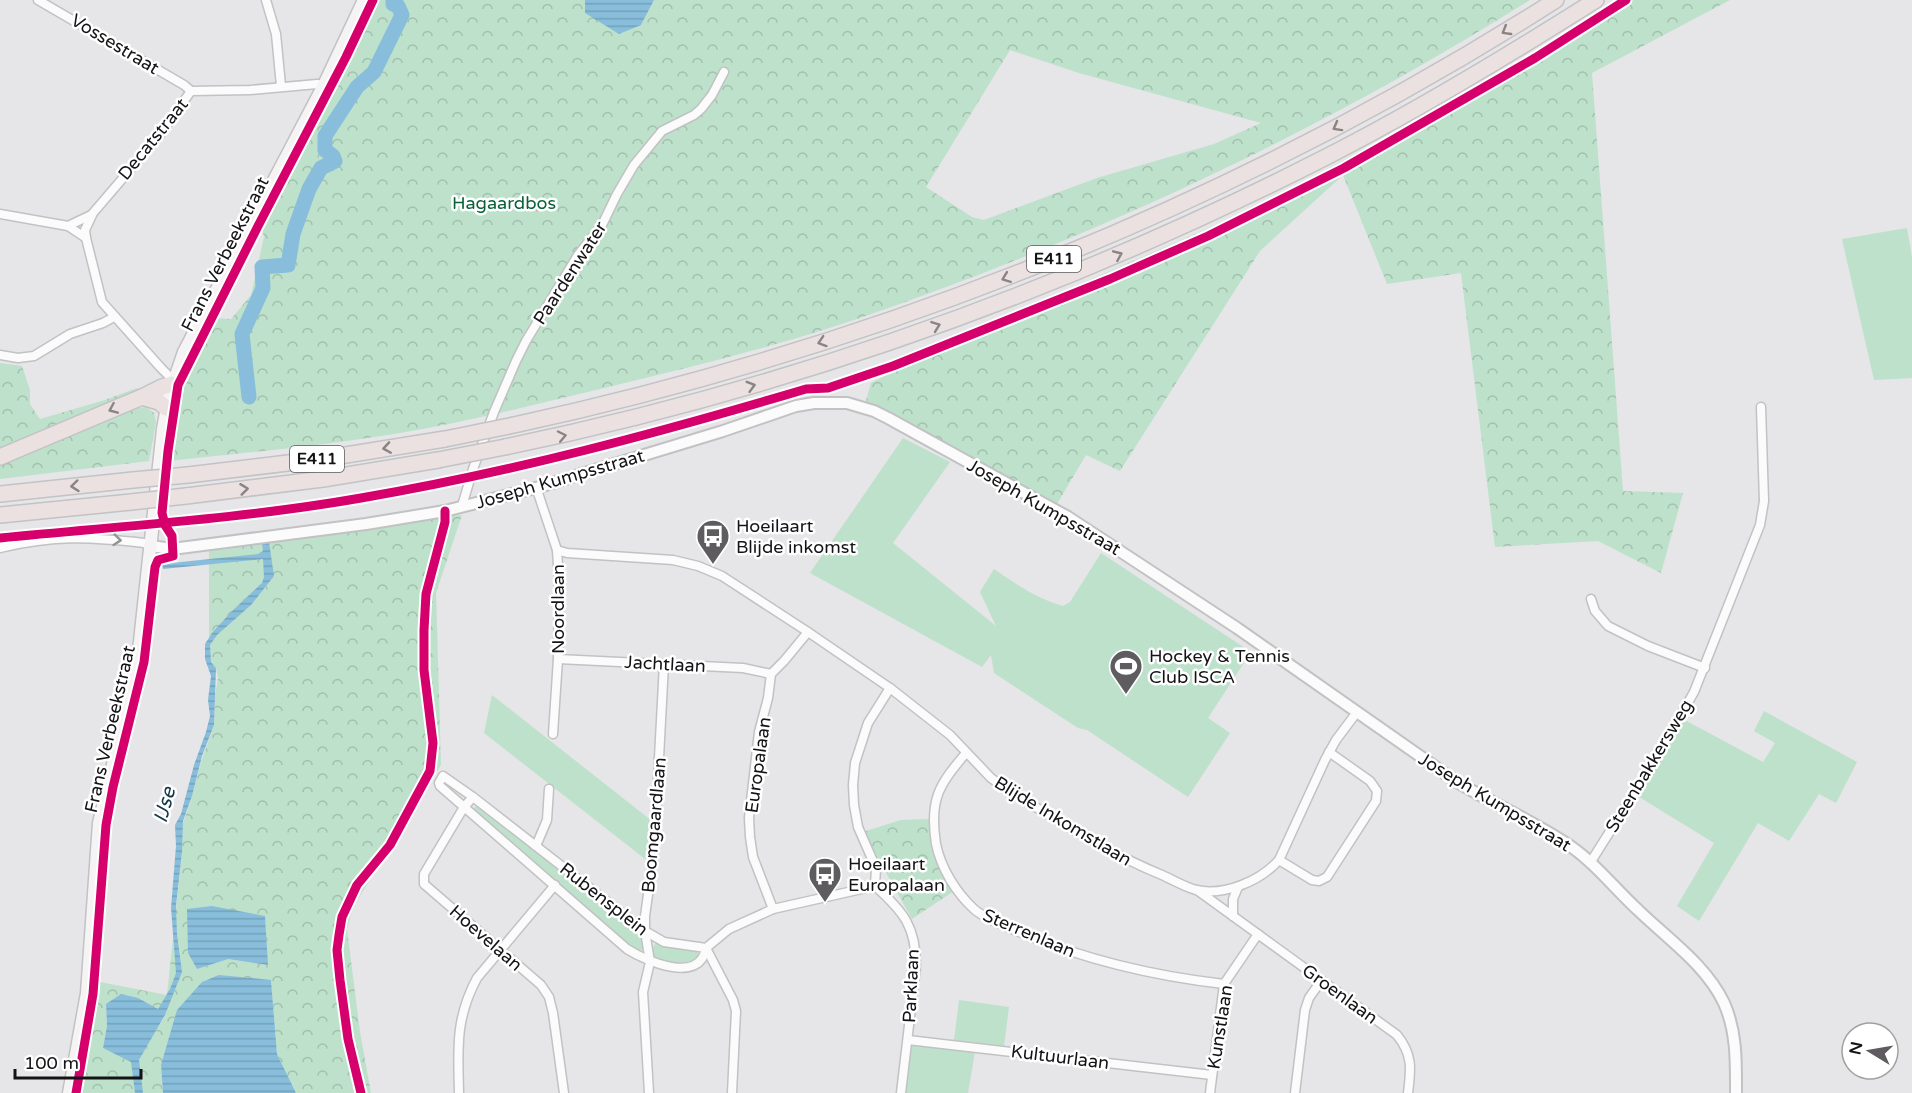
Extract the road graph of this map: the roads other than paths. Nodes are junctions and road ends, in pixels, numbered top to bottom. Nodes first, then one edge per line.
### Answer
1 (38, 0) edge
2 (266, 0) edge
3 (364, 0) edge
4 (1556, 0) edge
5 (1596, 0) edge
6 (724, 72) dead end
7 (324, 85) junction
8 (281, 87) junction
9 (191, 92) junction
10 (0, 214) edge
11 (91, 215) junction
12 (68, 225) junction
13 (86, 237) junction
14 (114, 316) junction
15 (0, 355) edge
16 (173, 382) junction
17 (142, 397) junction
18 (1761, 407) dead end
19 (166, 408) junction
20 (0, 457) edge
21 (536, 488) junction
22 (0, 494) edge
23 (462, 506) junction
24 (0, 515) edge
25 (151, 546) junction
26 (0, 548) edge
27 (557, 550) junction
28 (1591, 599) dead end
29 (808, 632) junction
30 (558, 658) junction
31 (664, 664) junction
32 (1705, 668) junction
33 (771, 674) junction
34 (890, 688) junction
35 (1357, 712) junction
36 (553, 734) dead end
37 (1329, 752) junction
38 (966, 753) junction
39 (549, 789) dead end
40 (473, 797) junction
41 (464, 807) junction
42 (536, 846) junction
43 (1279, 860) junction
44 (1590, 863) junction
45 (555, 885) junction
46 (875, 886) junction
47 (1238, 887) junction
48 (1196, 890) junction
49 (773, 909) junction
50 (1233, 916) junction
51 (645, 931) junction
52 (1258, 934) junction
53 (706, 948) junction
54 (499, 950) junction
55 (650, 962) junction
56 (1321, 981) junction
57 (1224, 984) junction
58 (908, 1040) junction
59 (1212, 1075) junction
60 (69, 1093) edge
61 (459, 1093) edge
62 (564, 1093) edge
63 (649, 1093) edge
64 (732, 1093) edge
65 (901, 1093) edge
66 (1210, 1093) edge
67 (1295, 1093) edge
68 (1408, 1093) edge
69 (1736, 1093) edge

1 - 9 street, Vossestraat
2 - 8 street
3 - 7 main road, Frans Verbeekstraat
4 -> 22 highway, E411, bridge
24 -> 5 highway, E411, bridge
6 - 23 street, Paardenwater
7 - 8 street, Decatstraat
7 - 16 main road, Frans Verbeekstraat
8 - 9 street, Decatstraat
9 - 11 street, Decatstraat
10 - 12 street
11 - 12 street
11 - 13 street, Decatstraat
12 - 13 street
13 - 14 street
14 - 15 street
14 - 16 street
16 - 17 highway
16 - 19 main road, Frans Verbeekstraat
17 - 19 highway
17 -> 20 highway
18 - 32 street, Steenbakkersweg
19 - 25 main road, Frans Verbeekstraat
21 - 23 street, Joseph Kumpsstraat
21 - 27 street, Noordlaan
21 - 35 street, Joseph Kumpsstraat
23 - 25 street, Joseph Kumpsstraat
26 -> 25 street
25 - 60 main road, Frans Verbeekstraat
27 - 29 street, Blijde Inkomstlaan
27 - 30 street, Noordlaan
28 - 32 street
29 - 33 street
29 - 34 street, Blijde Inkomstlaan
30 - 31 street, Jachtlaan
30 - 36 street, Noordlaan
31 - 33 street, Jachtlaan
31 - 51 street, Boomgaardlaan
32 - 44 street, Steenbakkersweg
33 - 49 street, Europalaan
34 - 38 street, Blijde Inkomstlaan
34 - 46 street
35 - 37 street, Blijde Inkomstlaan
35 - 44 street, Joseph Kumpsstraat
37 - 43 street, Blijde Inkomstlaan
37 - 43 street
38 - 48 street, Blijde Inkomstlaan
38 - 57 street, Sterrenlaan
39 - 42 street
40 - 41 street, Hoevelaan
40 - 41 street, Rubensplein
40 - 42 street, Rubensplein
41 - 45 street, Rubensplein
41 - 54 street, Hoevelaan
42 - 51 street, Rubensplein
43 - 47 street, Blijde Inkomstlaan
44 - 69 street, Joseph Kumpsstraat
45 - 54 street
45 - 55 street, Rubensplein
46 - 49 street
46 - 58 street, Parklaan
47 - 48 street, Blijde Inkomstlaan
47 - 50 street
48 - 50 street, Groenlaan
49 - 53 street
50 - 52 street, Groenlaan
51 - 53 street, Rubensplein
51 - 55 street, Boomgaardlaan
52 - 56 street, Groenlaan
52 - 57 street, Kunstlaan
53 - 55 street, Rubensplein
53 - 64 street
54 - 61 street
54 - 62 street, Hoevelaan
55 - 63 street, Boomgaardlaan
56 - 67 street
56 - 68 street, Groenlaan
57 - 59 street, Kunstlaan
58 - 59 street, Kultuurlaan
58 - 65 street, Parklaan
59 - 66 street, Kunstlaan

